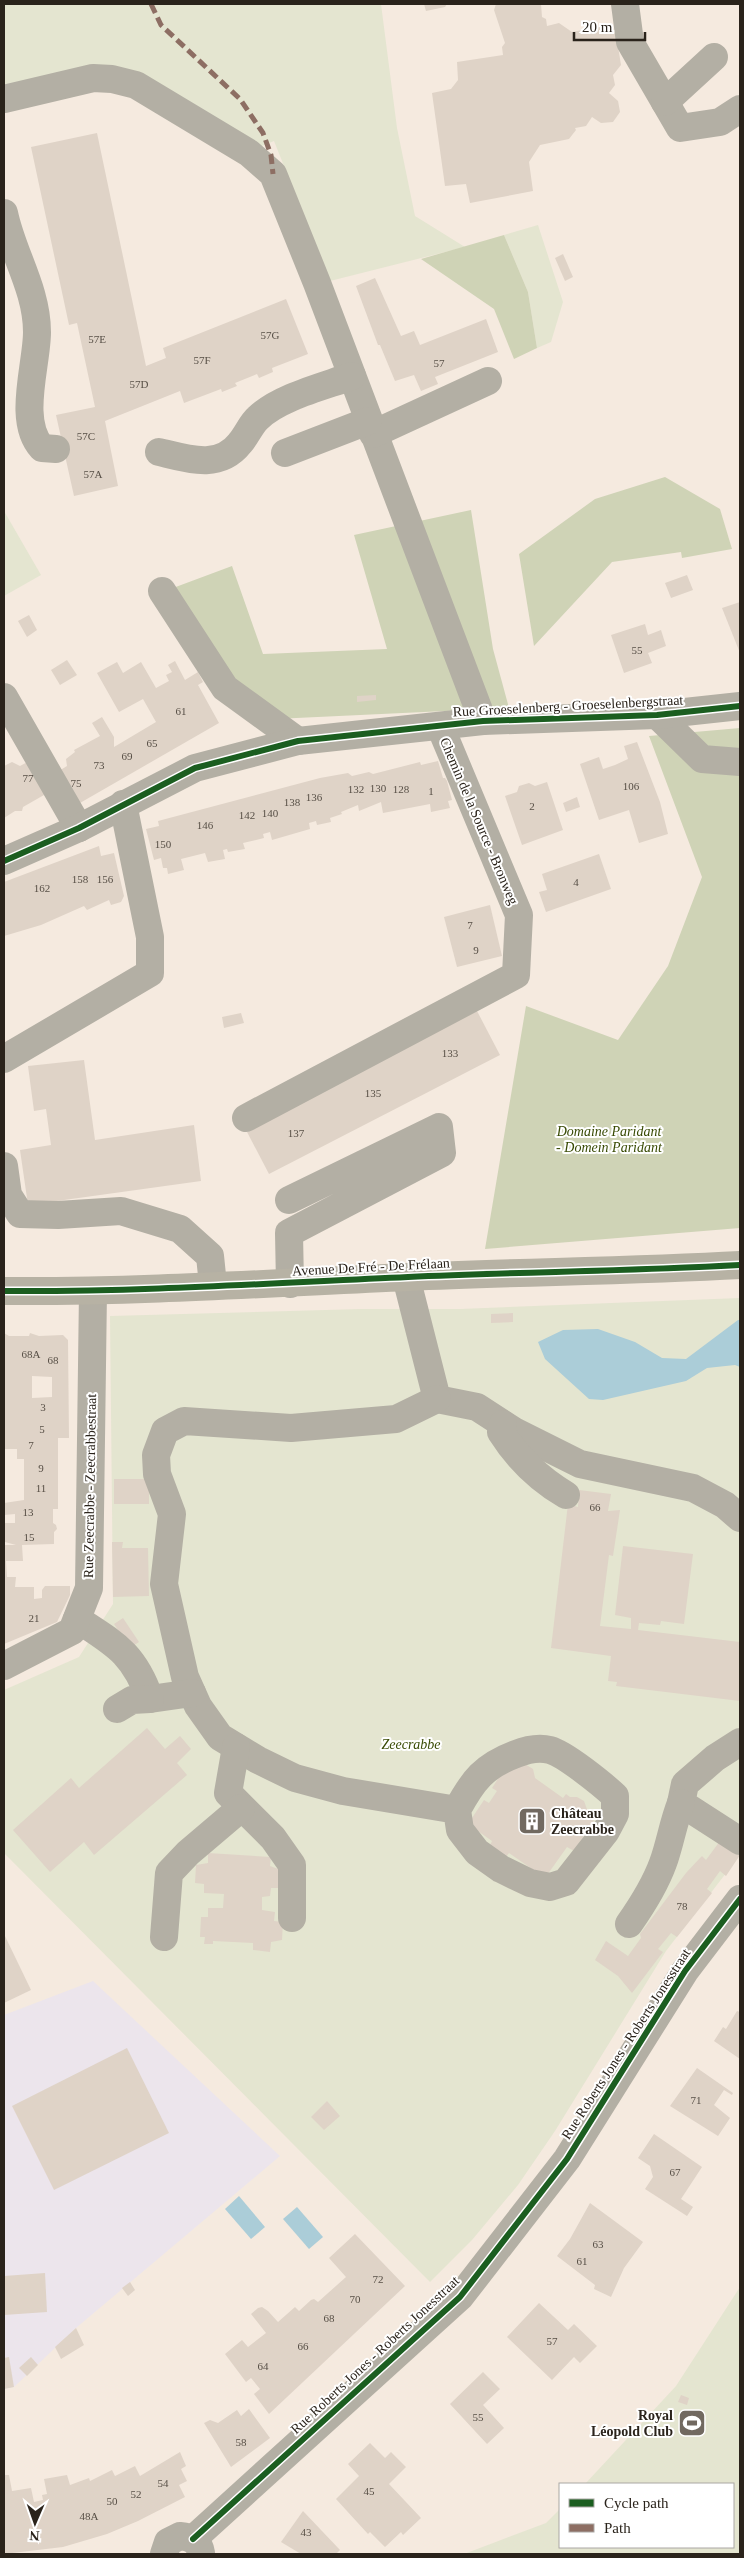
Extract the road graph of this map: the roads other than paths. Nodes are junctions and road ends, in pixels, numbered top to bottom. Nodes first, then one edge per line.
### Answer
1 (625, 4) edge
2 (714, 57) dead end
3 (4, 99) edge
4 (665, 102) junction
5 (740, 109) edge
6 (4, 213) edge
7 (352, 376) junction
8 (488, 381) dead end
9 (371, 428) junction
10 (56, 449) dead end
11 (159, 452) dead end
12 (285, 453) dead end
13 (162, 590) dead end
14 (4, 697) edge
15 (740, 706) edge
16 (657, 715) junction
17 (483, 721) junction
18 (440, 726) junction
19 (298, 741) junction
20 (740, 762) edge
21 (123, 804) junction
22 (79, 828) junction
23 (4, 861) edge
24 (4, 1059) edge
25 (246, 1118) dead end
26 (4, 1166) edge
27 (289, 1200) dead end
28 (740, 1265) edge
29 (406, 1277) junction
30 (290, 1284) junction
31 (213, 1285) junction
32 (4, 1291) edge
33 (93, 1291) junction
34 (437, 1399) junction
35 (503, 1424) junction
36 (566, 1495) dead end
37 (740, 1518) edge
38 (77, 1619) junction
39 (4, 1666) edge
40 (192, 1692) junction
41 (150, 1699) junction
42 (117, 1710) dead end
43 (740, 1742) edge
44 (236, 1747) junction
45 (681, 1803) junction
46 (241, 1808) junction
47 (457, 1810) junction
48 (740, 1841) edge
49 (740, 1899) edge
50 (292, 1918) dead end
51 (629, 1924) dead end
52 (164, 1938) dead end
53 (197, 2546) edge
54 (164, 2554) edge

1 - 4 street
2 - 4 street
3 - 7 street
4 - 5 street
6 - 10 street
7 - 9 street
7 - 11 street
8 - 9 street
9 - 12 street
9 - 17 street
13 - 19 street
14 - 22 street
15 - 16 street, Rue Groeselenberg - Groeselenbergstraat
16 - 17 street, Rue Groeselenberg - Groeselenbergstraat
16 - 20 street
17 - 18 street, Rue Groeselenberg - Groeselenbergstraat
18 - 19 street, Rue Groeselenberg - Groeselenbergstraat
18 - 25 street, Chemin de la Source - Bronweg
19 - 21 street, Rue Groeselenberg - Groeselenbergstraat
21 - 22 street, Rue Groeselenberg - Groeselenbergstraat
21 - 24 street
22 - 23 street, Rue Groeselenberg - Groeselenbergstraat
26 - 31 street
27 - 30 street
28 - 29 main road, Avenue De Fré - De Frélaan
29 - 30 main road, Avenue De Fré - De Frélaan
29 - 34 street
30 - 31 main road, Avenue De Fré - De Frélaan
31 - 33 main road, Avenue De Fré - De Frélaan
32 - 33 main road, Avenue De Fré - De Frélaan
33 - 38 street, Rue Zeecrabbe - Zeecrabbestraat
34 - 35 street
34 - 40 street
35 - 36 street
35 - 37 street
38 - 39 street, Rue Zeecrabbe - Zeecrabbestraat
38 - 41 street
40 - 41 street
40 - 44 street
41 - 42 street
43 - 45 street
44 - 46 street
44 - 47 street
45 - 48 street
45 - 51 street
46 - 50 street
46 - 52 street
47 - 47 street
49 - 53 street, Rue Roberts Jones - Roberts Jonesstraat
53 - 54 street

